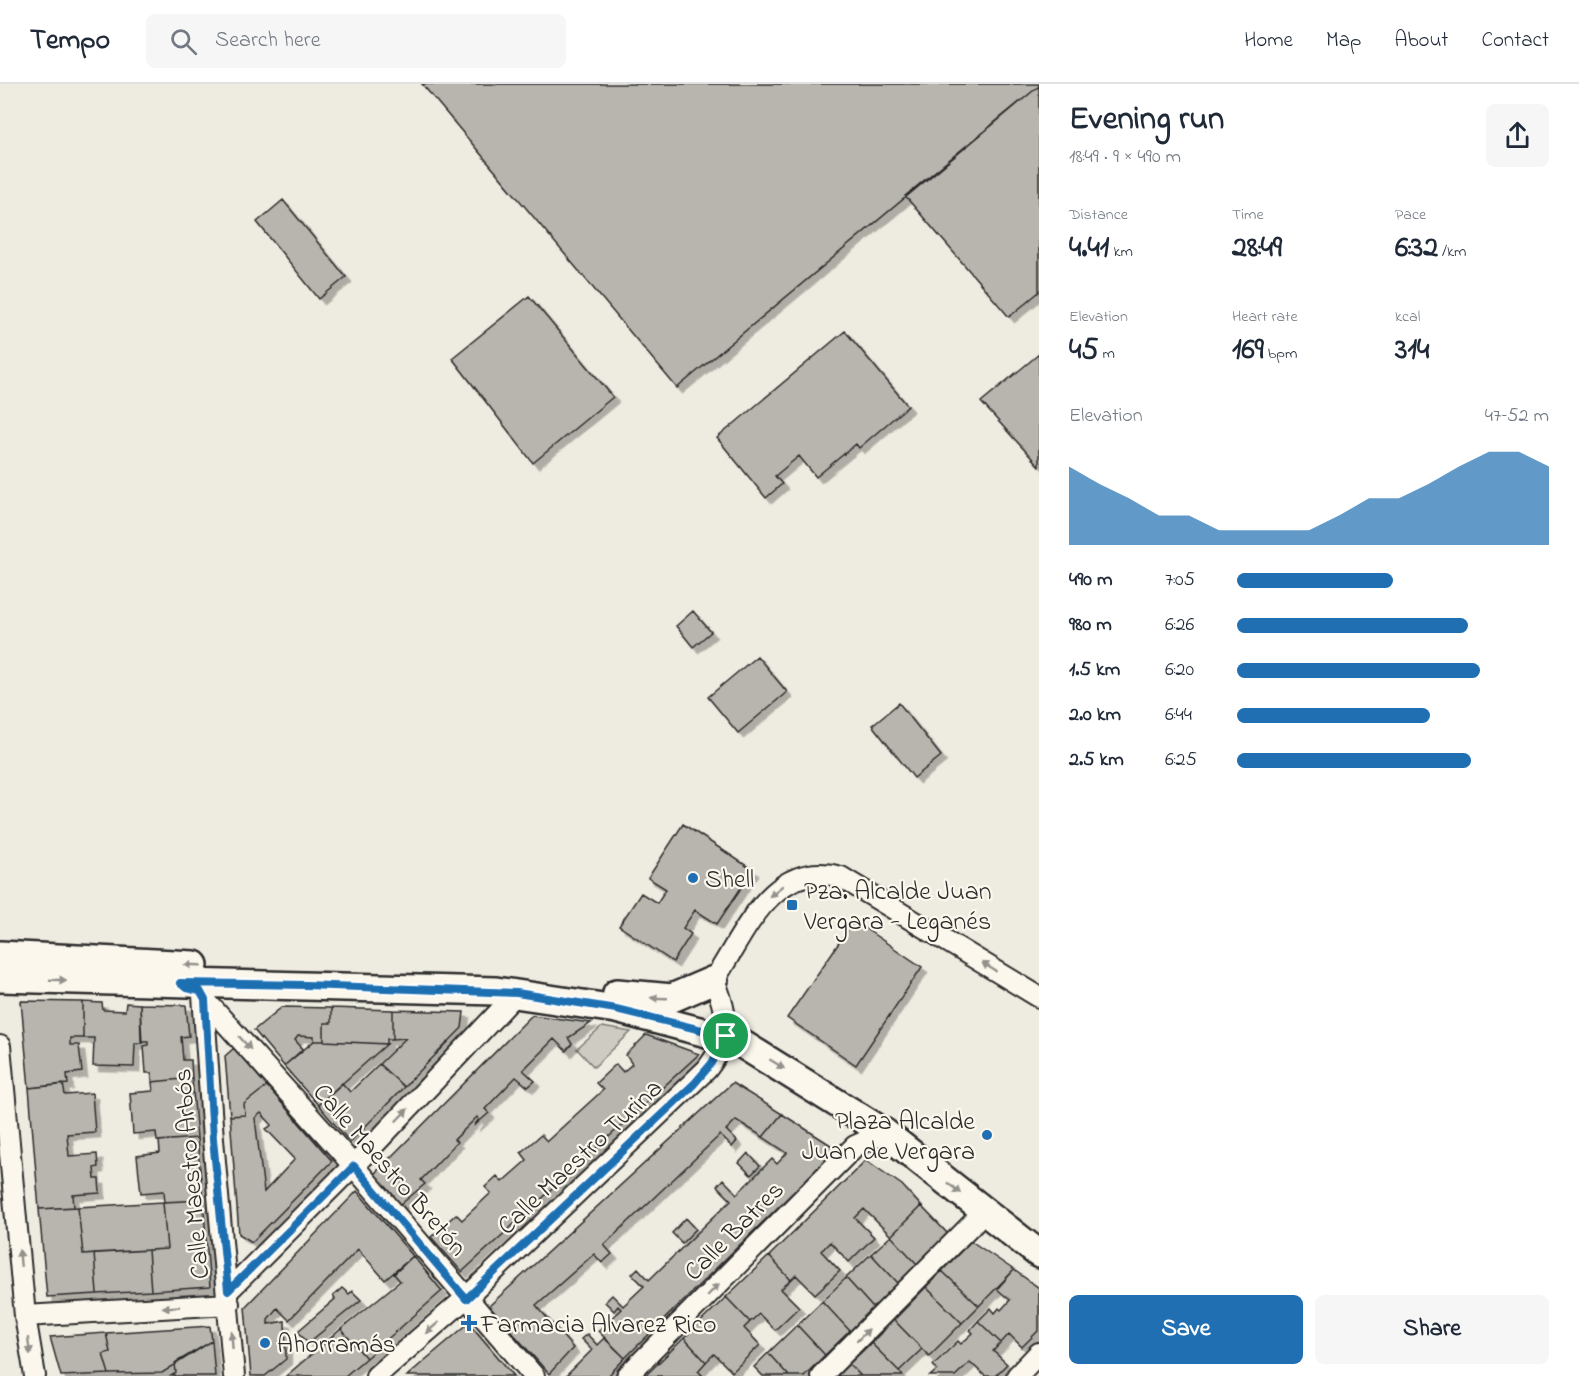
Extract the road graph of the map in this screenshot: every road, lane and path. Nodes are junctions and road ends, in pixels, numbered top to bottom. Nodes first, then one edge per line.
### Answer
1 (0, 955) edge
2 (0, 978) edge
3 (714, 980) junction
4 (180, 983) junction
5 (517, 993) junction
6 (1039, 998) edge
7 (205, 1000) junction
8 (726, 1036) junction
9 (0, 1046) edge
10 (885, 1133) junction
11 (354, 1166) junction
12 (984, 1212) junction
13 (1039, 1254) edge
14 (228, 1297) junction
15 (466, 1299) junction
16 (25, 1316) junction
17 (1039, 1353) edge
18 (35, 1376) edge
19 (234, 1376) edge
20 (376, 1376) edge
21 (534, 1376) edge
22 (627, 1376) edge
23 (821, 1376) edge
24 (1017, 1376) edge

3 -> 1 street
2 -> 4 street
6 -> 3 street
3 - 8 street
4 - 5 street
4 - 7 street
5 - 8 street
11 -> 5 street
7 -> 11 street, Calle Maestro Bretón
7 - 14 street, Calle Maestro Arbós
8 -> 10 street
8 - 15 street, Calle Maestro Turina
16 -> 9 street
10 -> 12 street
22 -> 10 street, Calle Batres
11 - 14 street
11 - 15 street, Calle Maestro Bretón
12 - 13 street
23 -> 12 street
14 -> 16 street
19 -> 14 street, Calle Maestro Arbós
15 -> 20 street, Calle Maestro Turina
15 - 21 street, Calle Maestro Bretón
16 -> 18 street
17 - 24 street

